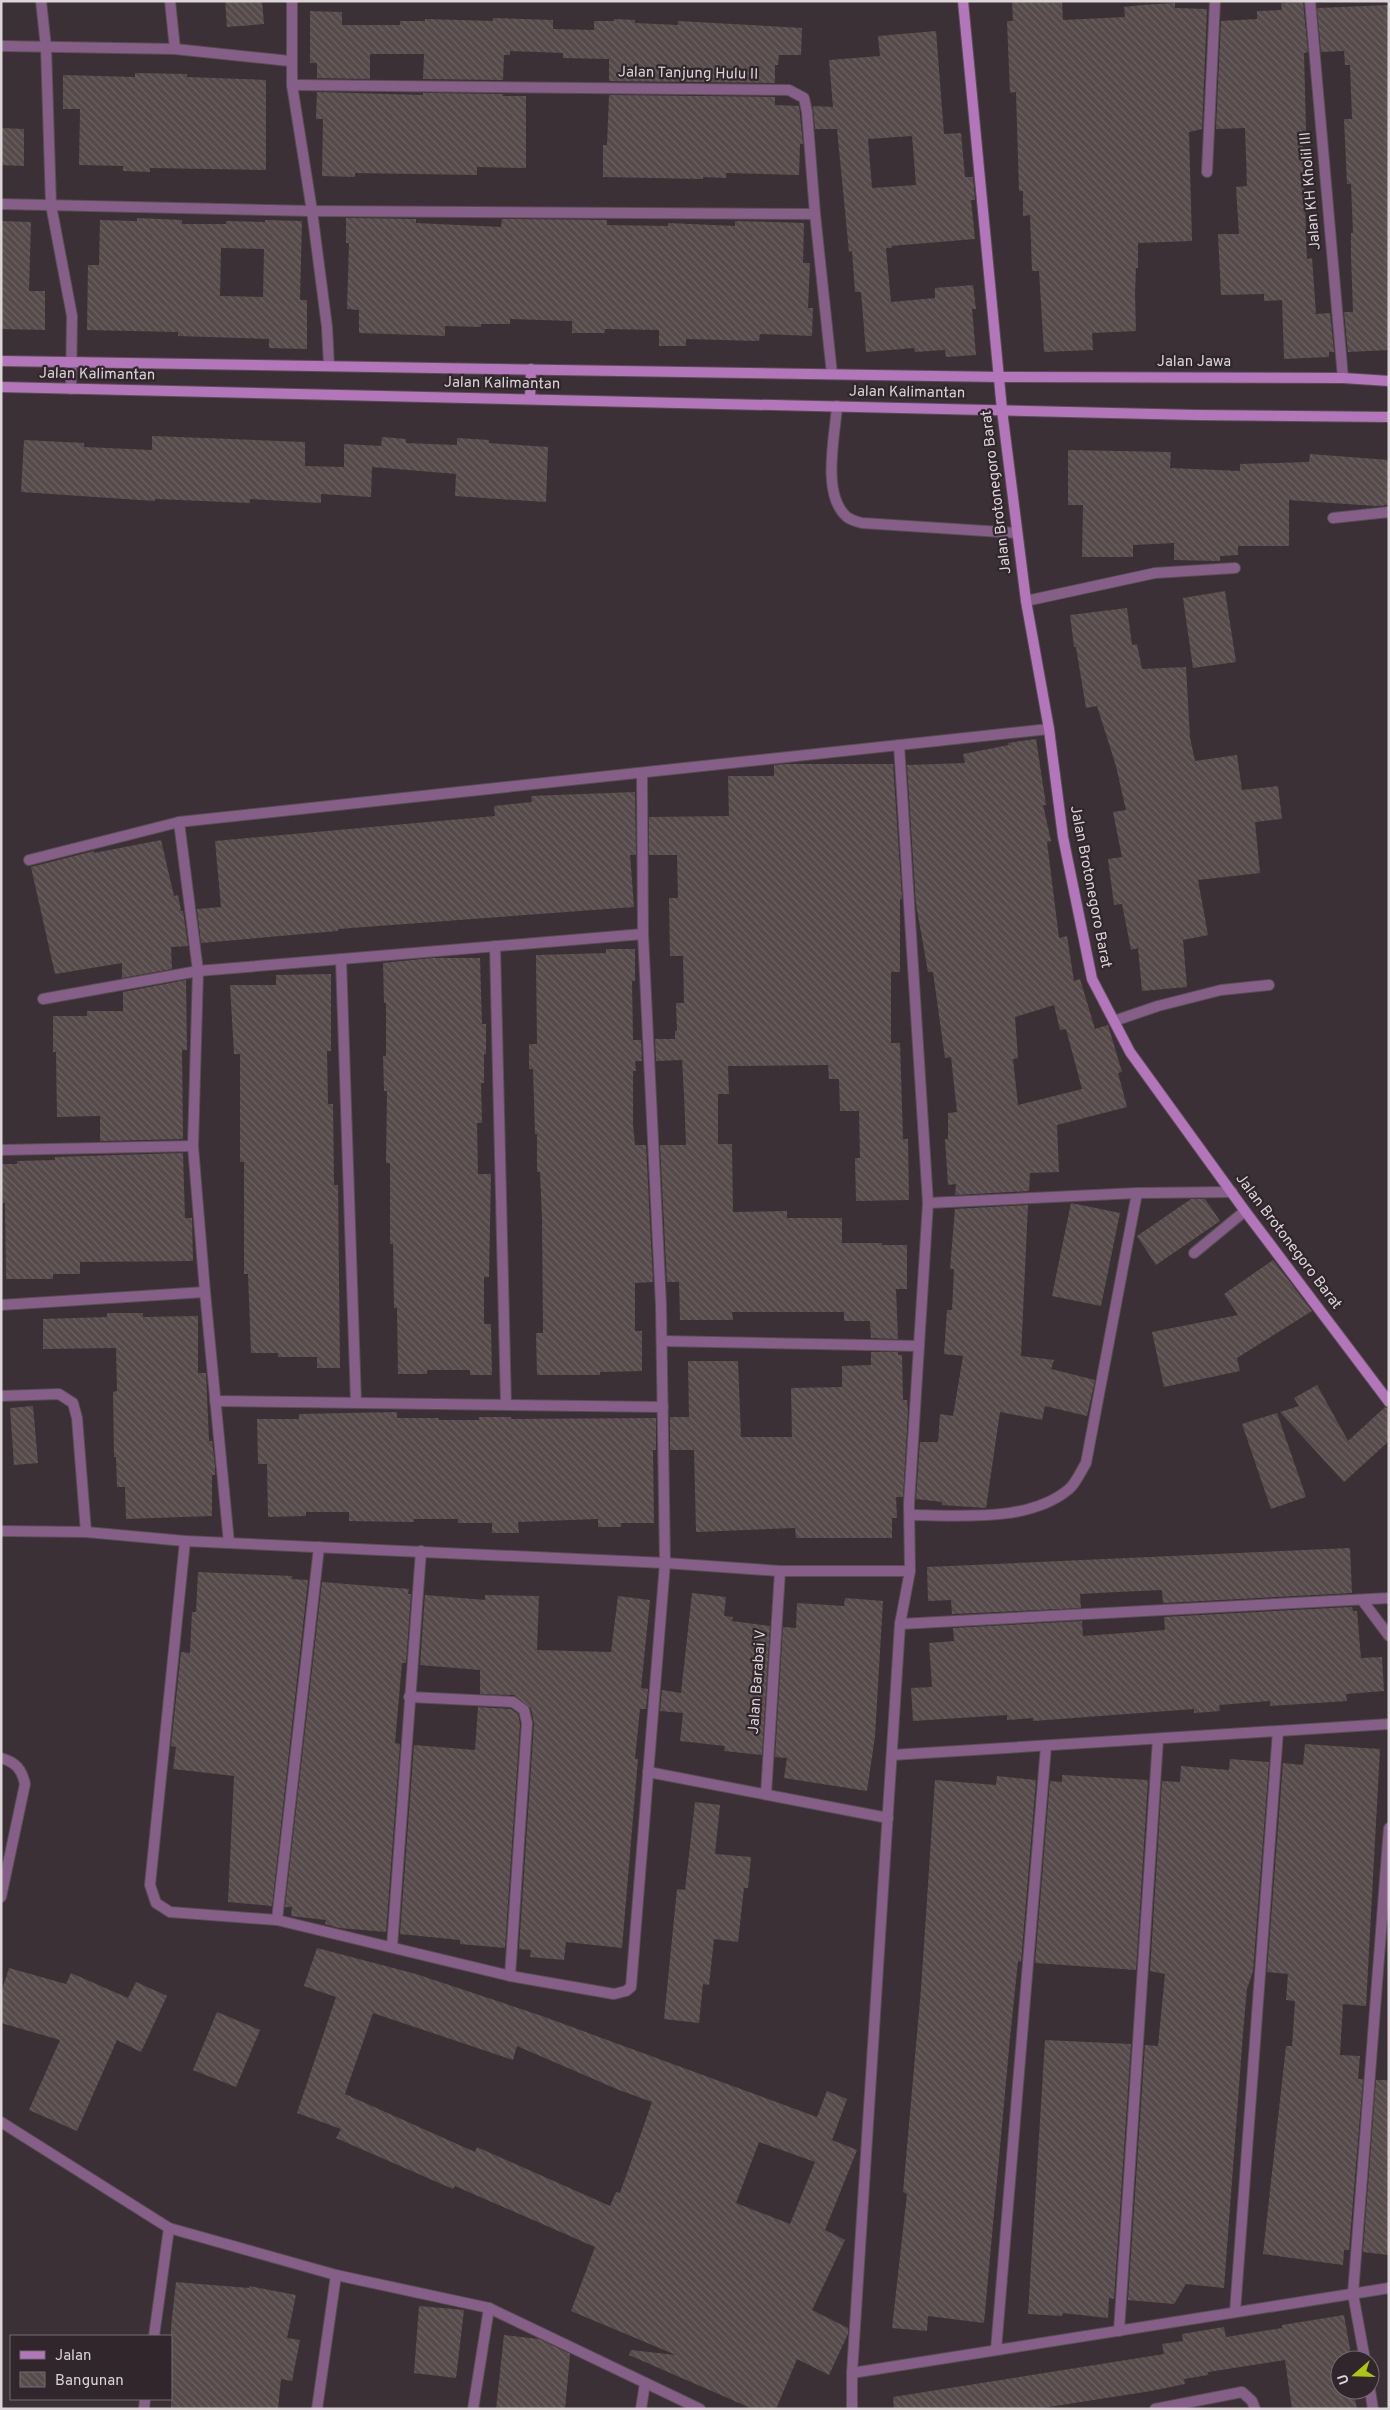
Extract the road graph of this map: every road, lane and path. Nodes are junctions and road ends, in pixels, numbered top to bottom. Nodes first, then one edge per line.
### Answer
1 (41, 1) edge
2 (170, 1) edge
3 (292, 1) edge
4 (963, 1) edge
5 (1215, 1) edge
6 (1310, 1) edge
7 (1, 46) edge
8 (46, 47) junction
9 (175, 49) junction
10 (290, 61) junction
11 (292, 85) junction
12 (1208, 172) dead end
13 (1, 204) edge
14 (51, 205) junction
15 (312, 211) junction
16 (815, 214) junction
17 (1, 361) edge
18 (72, 362) junction
19 (329, 366) junction
20 (531, 369) junction
21 (832, 374) junction
22 (999, 377) junction
23 (1343, 378) junction
24 (1389, 381) edge
25 (1, 387) edge
26 (71, 389) junction
27 (530, 399) junction
28 (837, 406) junction
29 (1002, 410) junction
30 (1389, 417) edge
31 (1389, 512) edge
32 (1333, 518) dead end
33 (1017, 533) junction
34 (1235, 568) dead end
35 (1026, 601) junction
36 (1049, 728) junction
37 (899, 745) junction
38 (642, 773) junction
39 (179, 822) junction
40 (29, 860) dead end
41 (643, 934) junction
42 (495, 946) junction
43 (342, 959) junction
44 (198, 971) junction
45 (1269, 985) dead end
46 (43, 999) dead end
47 (1114, 1020) junction
48 (193, 1146) junction
49 (1, 1150) edge
50 (1232, 1192) junction
51 (1137, 1193) junction
52 (928, 1203) junction
53 (1245, 1211) junction
54 (1194, 1253) dead end
55 (205, 1292) junction
56 (1, 1305) edge
57 (662, 1341) junction
58 (919, 1346) junction
59 (1, 1396) edge
60 (215, 1401) junction
61 (356, 1402) junction
62 (1389, 1402) edge
63 (506, 1405) junction
64 (663, 1406) junction
65 (910, 1514) junction
66 (1, 1531) edge
67 (86, 1532) junction
68 (185, 1541) junction
69 (229, 1543) junction
70 (319, 1547) junction
71 (421, 1550) junction
72 (665, 1563) junction
73 (780, 1571) junction
74 (910, 1571) junction
75 (1389, 1598) edge
76 (1362, 1600) junction
77 (900, 1624) junction
78 (1389, 1636) edge
79 (409, 1697) junction
80 (1389, 1724) edge
81 (1278, 1731) junction
82 (1158, 1739) junction
83 (1046, 1746) junction
84 (892, 1755) junction
85 (1, 1758) edge
86 (648, 1772) junction
87 (766, 1794) junction
88 (888, 1818) junction
89 (1389, 1828) edge
90 (1, 1897) edge
91 (277, 1920) junction
92 (392, 1948) junction
93 (510, 1976) junction
94 (1, 2122) edge
95 (169, 2228) junction
96 (336, 2275) junction
97 (1389, 2288) edge
98 (1353, 2294) junction
99 (489, 2308) junction
100 (1235, 2312) junction
101 (1119, 2331) junction
102 (154, 2335) edge
103 (996, 2350) junction
104 (1363, 2350) edge
105 (852, 2374) junction
106 (645, 2383) junction
107 (1254, 2405) edge
108 (316, 2409) edge
109 (473, 2409) edge
110 (641, 2409) edge
111 (700, 2409) edge
112 (852, 2409) edge
113 (1155, 2409) edge

1 - 8 street
2 - 9 street
3 - 10 street
4 - 22 main road, Jalan Brotonegoro Barat
5 - 12 street
6 - 23 street, Jalan KH Kholil III
7 - 8 street
8 - 9 street
8 - 14 street
9 - 10 street
10 - 11 street
11 - 15 street
11 - 16 street, Jalan Tanjung Hulu II
13 - 14 street
14 - 15 street
14 - 18 street
15 - 16 street
15 - 19 street
16 - 21 street, Jalan Tanjung Hulu II
17 - 18 main road, Jalan Kalimantan
18 - 19 main road, Jalan Kalimantan
18 - 26 street
19 - 20 main road, Jalan Kalimantan
20 - 21 main road, Jalan Kalimantan
20 - 27 main road
21 - 22 main road, Jalan Kalimantan
22 - 23 main road, Jalan Jawa
22 - 29 main road, Jalan Brotonegoro Barat
23 - 24 main road, Jalan Jawa
25 - 26 main road, Jalan Kalimantan
26 - 27 main road, Jalan Kalimantan
27 - 28 main road, Jalan Kalimantan
28 - 29 main road, Jalan Kalimantan
28 - 33 street
29 - 30 main road
29 - 33 main road, Jalan Brotonegoro Barat
31 - 32 street
33 - 35 main road, Jalan Brotonegoro Barat
34 - 35 street
35 - 36 main road, Jalan Brotonegoro Barat
36 - 37 street
36 - 47 main road, Jalan Brotonegoro Barat
37 - 38 street
37 - 52 street
38 - 39 street
38 - 41 street
39 - 40 street
39 - 44 street
41 - 42 street
41 - 57 street
42 - 43 street
42 - 63 street
43 - 44 street
43 - 61 street
44 - 46 street
44 - 48 street
45 - 47 street
47 - 50 main road, Jalan Brotonegoro Barat
48 - 49 street
48 - 55 street
50 - 51 street
50 - 53 main road, Jalan Brotonegoro Barat
51 - 52 street
51 - 65 street
52 - 58 street
53 - 54 street
53 - 62 main road, Jalan Brotonegoro Barat
55 - 56 street
55 - 60 street
57 - 58 street
57 - 64 street
58 - 65 street
59 - 67 street
60 - 61 street
60 - 69 street
61 - 63 street
63 - 64 street
64 - 72 street
65 - 74 street
66 - 67 street
67 - 68 street
68 - 69 street
68 - 91 street
69 - 70 street
70 - 71 street
70 - 91 street
71 - 72 street
71 - 79 street
72 - 73 street
72 - 86 street
73 - 74 street
73 - 87 street, Jalan Barabai V
74 - 77 street
75 - 76 street
76 - 77 street
76 - 78 street
77 - 84 street
79 - 92 street
79 - 93 street
80 - 81 street
81 - 82 street
81 - 100 street
82 - 83 street
82 - 101 street
83 - 84 street
83 - 103 street
84 - 88 street
85 - 90 street
86 - 87 street
86 - 93 street
87 - 88 street
88 - 105 street
89 - 98 street
91 - 92 street
92 - 93 street
94 - 95 street
95 - 96 street
95 - 102 street
96 - 99 street
96 - 108 street
97 - 98 street
98 - 100 street
98 - 104 street
99 - 106 street
99 - 109 street
100 - 101 street
101 - 103 street
103 - 105 street
105 - 112 street
106 - 110 street
106 - 111 street
107 - 113 street

